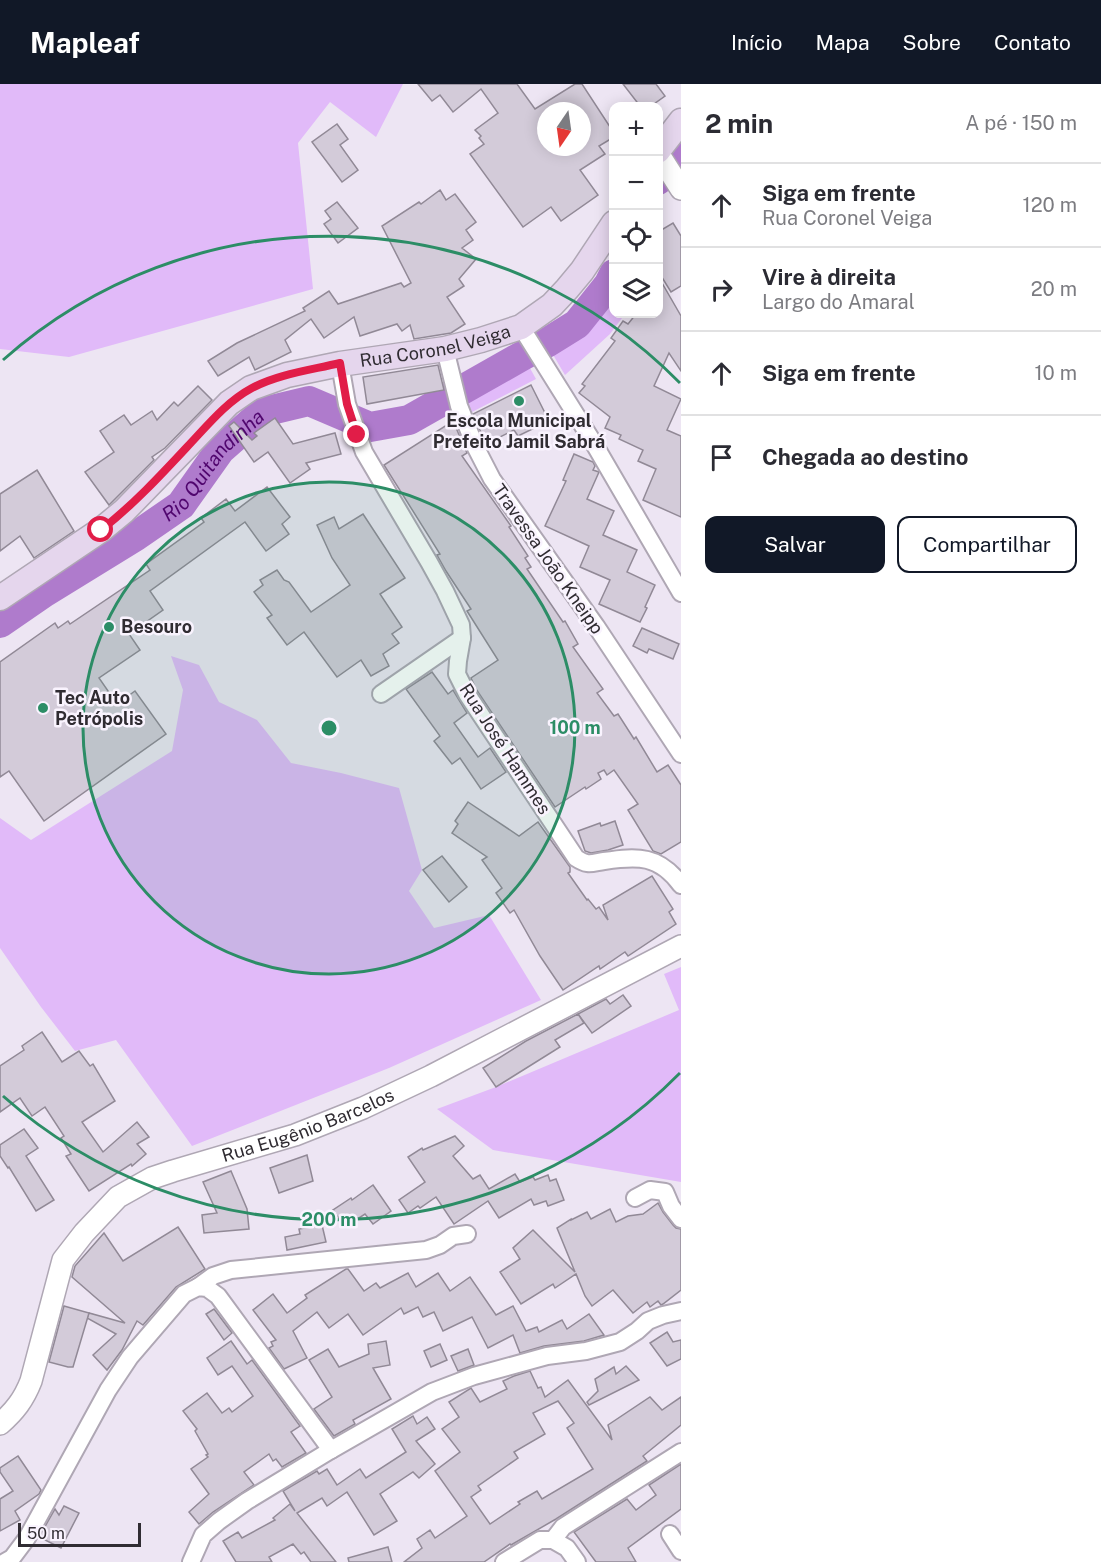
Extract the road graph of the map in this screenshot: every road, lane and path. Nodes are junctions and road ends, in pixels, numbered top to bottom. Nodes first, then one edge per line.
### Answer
1 (681, 121) edge
2 (663, 145) edge
3 (660, 156) edge
4 (678, 184) edge
5 (609, 232) edge
6 (521, 327) junction
7 (445, 349) junction
8 (340, 363) junction
9 (681, 593) edge
10 (0, 598) edge
11 (462, 638) junction
12 (381, 694) dead end
13 (681, 754) edge
14 (681, 885) edge
15 (681, 946) edge
16 (635, 1198) dead end
17 (681, 1219) edge
18 (467, 1234) dead end
19 (198, 1287) junction
20 (681, 1311) edge
21 (0, 1424) edge
22 (331, 1450) junction
23 (681, 1452) edge
24 (670, 1534) dead end
25 (553, 1540) junction
26 (681, 1551) edge
27 (5, 1562) edge
28 (191, 1562) edge
29 (504, 1562) edge
30 (577, 1562) edge

1 - 2 main road
3 - 4 street
5 - 6 main road, Rua Coronel Veiga
6 - 7 main road, Rua Coronel Veiga
6 - 9 street
7 - 8 main road, Rua Coronel Veiga
7 - 13 street, Travessa João Kneipp
8 - 10 main road, Rua Coronel Veiga
8 - 11 street, Rua José Hammes
11 - 12 street
11 - 14 street, Rua José Hammes
15 - 21 street, Rua Eugênio Barcelos
16 - 17 street
18 - 19 street
19 - 22 street
19 - 27 street
20 - 22 street
22 - 28 street
23 - 25 street
24 - 26 street
25 - 29 street
25 - 30 street

